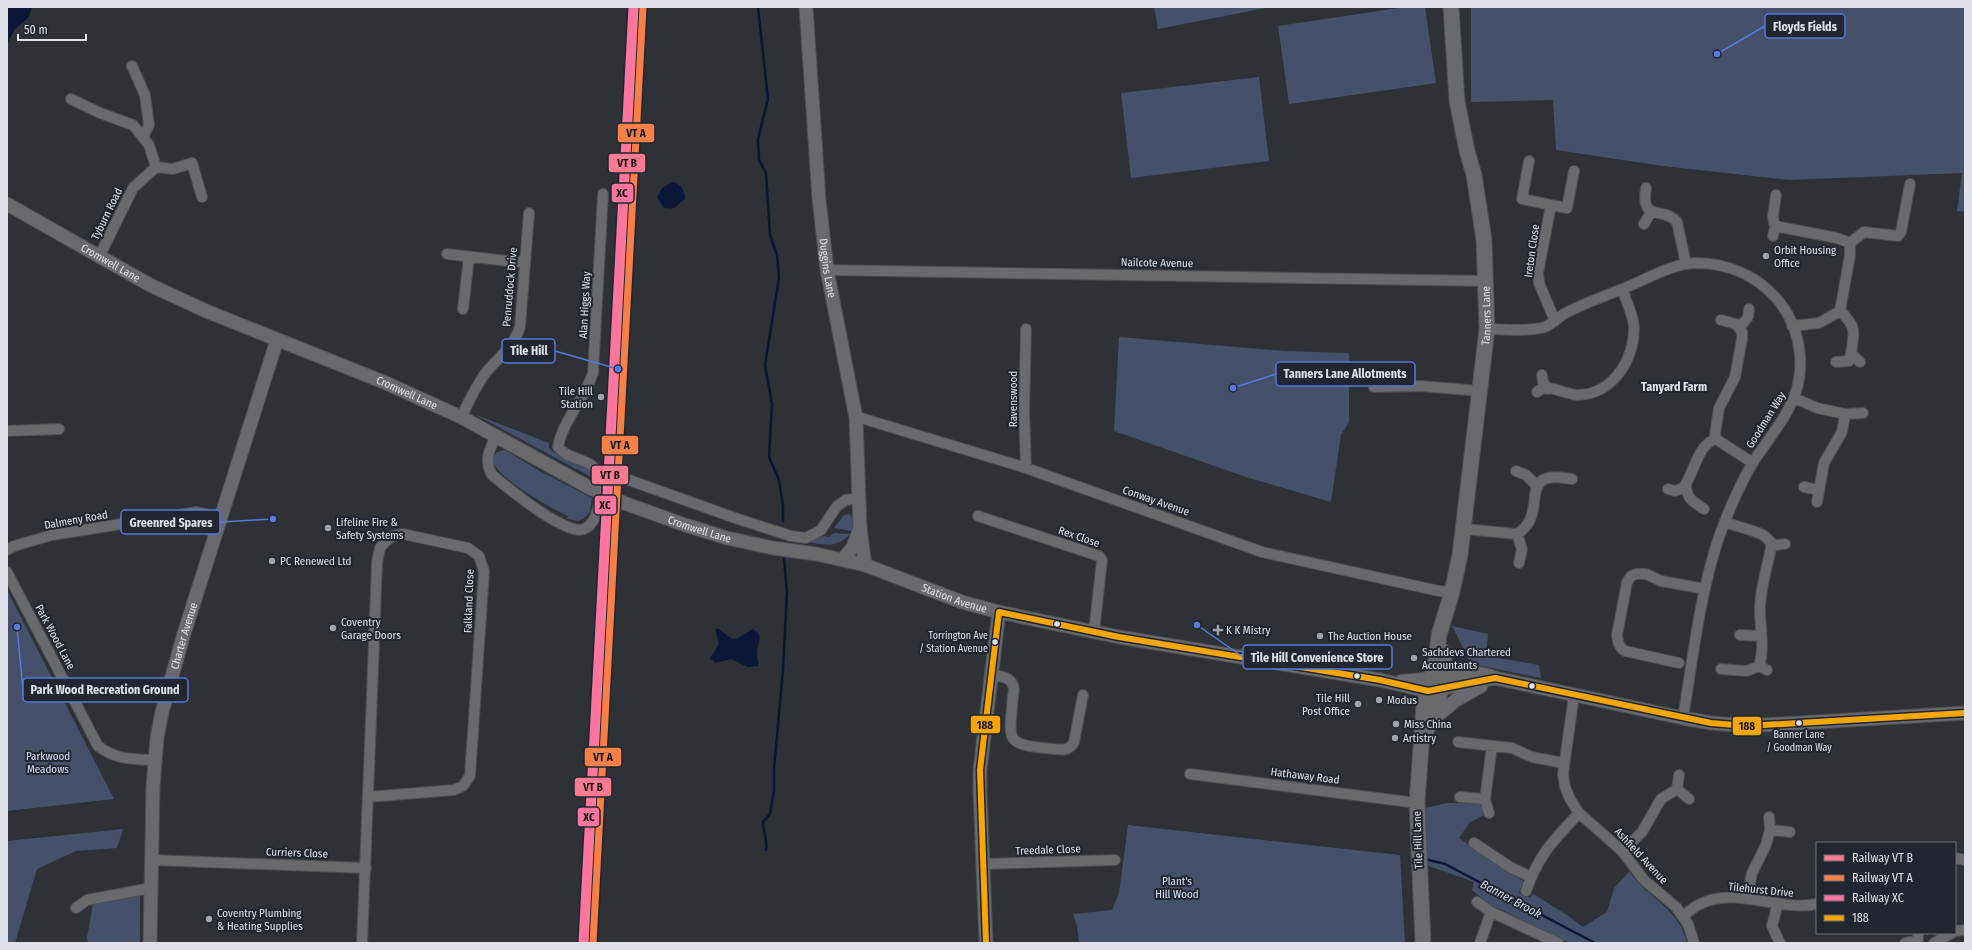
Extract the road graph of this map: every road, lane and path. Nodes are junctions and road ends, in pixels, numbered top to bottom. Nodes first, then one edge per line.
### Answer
1 (806, 7) edge
2 (1451, 7) edge
3 (132, 66) dead end
4 (71, 99) dead end
5 (143, 138) junction
6 (1529, 160) dead end
7 (156, 167) junction
8 (1574, 171) dead end
9 (1910, 184) dead end
10 (1646, 188) dead end
11 (603, 194) dead end
12 (1776, 195) dead end
13 (202, 197) dead end
14 (7, 204) edge
15 (1551, 205) junction
16 (1651, 212) junction
17 (529, 213) dead end
18 (1644, 224) dead end
19 (1780, 227) junction
20 (1773, 236) dead end
21 (1850, 243) junction
22 (447, 254) dead end
23 (99, 257) junction
24 (469, 257) junction
25 (525, 263) junction
26 (1686, 264) junction
27 (827, 270) junction
28 (1486, 281) junction
29 (1622, 289) junction
30 (463, 309) dead end
31 (1750, 309) dead end
32 (1840, 311) junction
33 (1721, 320) dead end
34 (1555, 321) junction
35 (1792, 326) junction
36 (1740, 327) junction
37 (1026, 329) dead end
38 (1487, 329) junction
39 (277, 340) junction
40 (1851, 353) junction
41 (1836, 362) dead end
42 (1860, 362) dead end
43 (1542, 375) dead end
44 (1374, 387) dead end
45 (1548, 389) junction
46 (1480, 391) junction
47 (1537, 392) dead end
48 (1794, 398) junction
49 (1863, 413) dead end
50 (1845, 414) junction
51 (461, 417) junction
52 (856, 418) junction
53 (59, 429) dead end
54 (7, 431) edge
55 (496, 436) junction
56 (1716, 439) junction
57 (1753, 463) junction
58 (1026, 468) junction
59 (1516, 471) dead end
60 (626, 479) dead end
61 (1572, 479) dead end
62 (1686, 484) junction
63 (595, 485) junction
64 (1537, 486) junction
65 (1804, 487) dead end
66 (1668, 489) dead end
67 (1819, 490) junction
68 (859, 498) junction
69 (599, 501) dead end
70 (1817, 502) dead end
71 (1704, 509) dead end
72 (978, 516) dead end
73 (221, 518) junction
74 (1725, 522) junction
75 (860, 528) junction
76 (1464, 529) junction
77 (1517, 534) junction
78 (1771, 543) junction
79 (1786, 544) dead end
80 (7, 550) edge
81 (816, 554) joint
82 (843, 559) junction
83 (1519, 563) dead end
84 (865, 565) junction
85 (7, 572) edge
86 (1705, 589) junction
87 (1452, 592) junction
88 (999, 612) junction
89 (1094, 632) junction
90 (1740, 635) dead end
91 (1762, 636) junction
92 (1679, 663) dead end
93 (1721, 669) dead end
94 (992, 675) junction
95 (1495, 678) junction
96 (1435, 684) junction
97 (1083, 695) dead end
98 (1574, 695) junction
99 (1965, 713) edge
100 (1683, 718) junction
101 (1432, 720) junction
102 (1423, 737) junction
103 (1458, 742) dead end
104 (1492, 746) junction
105 (155, 760) junction
106 (1564, 762) junction
107 (1190, 774) dead end
108 (1679, 775) dead end
109 (1678, 789) junction
110 (368, 797) junction
111 (1460, 797) dead end
112 (1486, 799) junction
113 (1689, 799) dead end
114 (1417, 803) junction
115 (1490, 813) dead end
116 (1579, 813) junction
117 (1769, 816) dead end
118 (1770, 830) junction
119 (1790, 832) dead end
120 (1474, 843) dead end
121 (1622, 851) junction
122 (152, 860) junction
123 (1115, 860) dead end
124 (982, 864) junction
125 (366, 868) junction
126 (1531, 877) junction
127 (151, 888) junction
128 (1526, 892) dead end
129 (1747, 899) junction
130 (1478, 902) dead end
131 (1778, 903) junction
132 (1816, 904) edge
133 (76, 908) dead end
134 (1491, 912) junction
135 (1683, 916) junction
136 (1950, 934) edge
137 (1921, 938) edge
138 (150, 943) edge
139 (362, 943) edge
140 (986, 943) edge
141 (1423, 943) edge
142 (1480, 943) edge
143 (1558, 943) edge
144 (1694, 943) edge
145 (1780, 943) edge
146 (1905, 943) edge
147 (1934, 943) edge

1 - 27 street, Duggins Lane
2 - 28 main road, Tanners Lane
3 - 5 street
4 - 5 street
5 - 7 street
6 - 15 street
7 - 13 street
7 - 23 street, Tyburn Road
8 - 15 street
9 - 21 street
10 - 16 street
11 - 63 street, Alan Higgs Way
12 - 19 street
14 - 23 street, Cromwell Lane
15 - 34 street, Ireton Close
16 - 18 street
16 - 26 street
17 - 25 street, Penruddock Drive
19 - 20 street
19 - 21 street
21 - 32 street
22 - 24 street
23 - 39 street, Cromwell Lane
24 - 25 street
24 - 30 street
25 - 51 street, Penruddock Drive
26 - 29 street, Goodman Way
26 - 35 street, Goodman Way
27 - 28 street, Nailcote Avenue
27 - 52 street, Duggins Lane
28 - 38 main road, Tanners Lane
29 - 34 street, Goodman Way
29 - 45 street
31 - 36 street
32 - 35 street
32 - 40 street
33 - 36 street
34 - 38 street, Goodman Way
35 - 48 street, Goodman Way
36 - 56 street
37 - 58 street, Ravenswood
38 - 46 main road, Tanners Lane
39 - 51 street, Cromwell Lane
39 - 73 street, Charter Avenue
40 - 41 street
40 - 42 street
43 - 45 street
44 - 46 street
45 - 47 street
46 - 76 main road, Tanners Lane
48 - 50 street
48 - 57 street, Goodman Way
49 - 50 street
50 - 67 street
51 - 55 street, Cromwell Lane
52 - 58 street, Conway Avenue
52 - 68 street, Duggins Lane
53 - 54 street
55 - 63 street, Cromwell Lane
55 - 69 street
56 - 57 street
56 - 62 street
57 - 74 street, Goodman Way
58 - 87 street, Conway Avenue
59 - 64 street
60 - 68 street
61 - 64 street
62 - 66 street
62 - 71 street
63 - 81 street, Cromwell Lane, bridge
64 - 77 street
65 - 67 street
67 - 70 street
68 - 75 street, Duggins Lane
72 - 89 street, Rex Close
73 - 80 street, Dalmeny Road
73 - 105 street, Charter Avenue
74 - 78 street
74 - 86 street, Goodman Way
75 - 82 street, Duggins Lane
75 - 84 street, Duggins Lane
76 - 77 street
76 - 87 main road, Tanners Lane
77 - 83 street
78 - 79 street
78 - 91 street
81 - 82 street, Station Avenue
82 - 84 street, Station Avenue
84 - 88 street, Station Avenue
85 - 105 street, Park Wood Lane
86 - 92 street
86 - 100 street, Goodman Way
87 - 96 main road, Tanners Lane
88 - 89 street, Station Avenue
88 - 94 street
89 - 96 street, Station Avenue
90 - 91 street
91 - 93 street
94 - 97 street
94 - 124 street
95 - 96 street, Station Avenue
95 - 98 street, Station Avenue
95 - 101 street
96 - 101 main road, Tile Hill Lane
96 - 102 main road, Tile Hill Lane
98 - 100 street, Station Avenue
98 - 106 street, Ashfield Avenue
99 - 100 street, Station Avenue
101 - 102 main road, Tile Hill Lane
102 - 114 main road, Tile Hill Lane
103 - 104 street
104 - 106 street
104 - 112 street
105 - 122 street, Charter Avenue
106 - 116 street, Ashfield Avenue
107 - 114 street, Hathaway Road
108 - 109 street
109 - 113 street
109 - 121 street
110 - 110 street, Falkland Close
110 - 125 street, Falkland Close
111 - 112 street
112 - 115 street
114 - 141 main road, Tile Hill Lane
116 - 121 street, Ashfield Avenue
116 - 126 street
117 - 118 street
118 - 119 street
118 - 129 street
120 - 126 street
121 - 135 street, Ashfield Avenue
122 - 125 street, Curriers Close
122 - 127 street, Charter Avenue
123 - 124 street, Treedale Close
124 - 140 street
125 - 139 street
126 - 128 street
127 - 133 street
127 - 138 street, Charter Avenue
129 - 131 street, Tilehurst Drive
129 - 135 street, Tilehurst Drive
130 - 134 street
131 - 132 street, Tilehurst Drive
131 - 145 street
134 - 142 street
134 - 143 street
135 - 144 street, Ashfield Avenue
136 - 147 street
137 - 146 street

